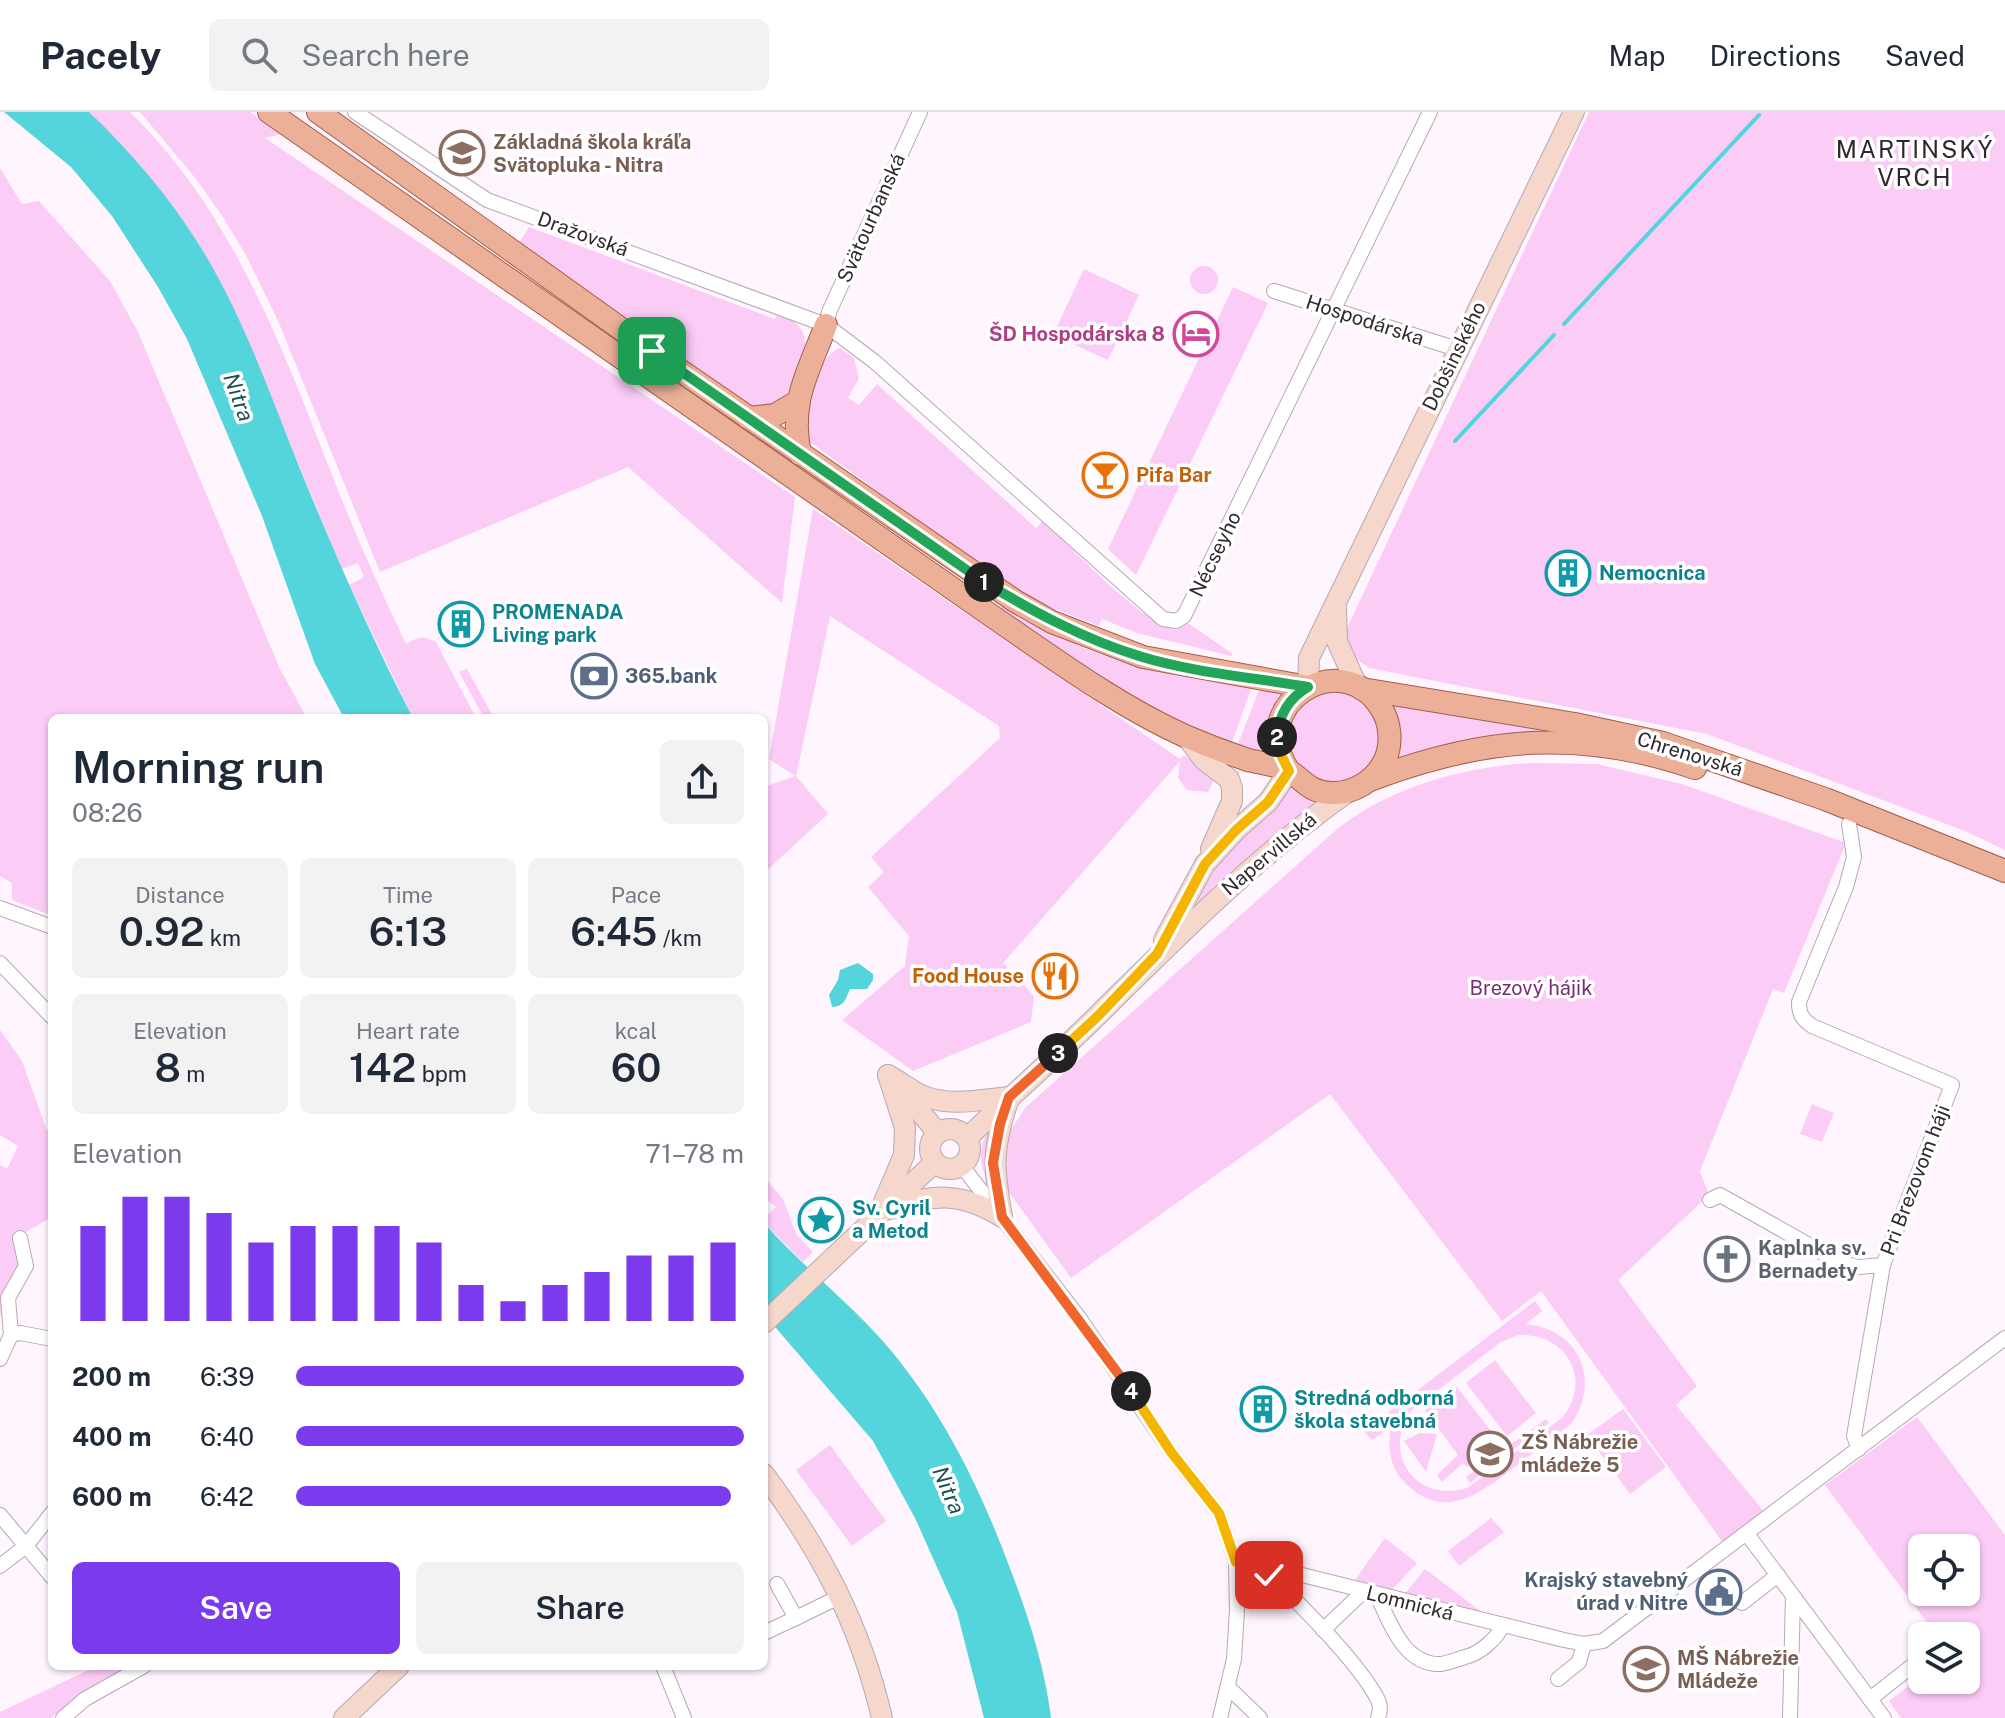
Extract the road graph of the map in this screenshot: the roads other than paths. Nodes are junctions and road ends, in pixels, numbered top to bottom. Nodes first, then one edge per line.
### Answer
1 (269, 112) edge
2 (318, 112) edge
3 (355, 112) edge
4 (920, 112) edge
5 (1430, 112) edge
6 (1574, 112) edge
7 (1274, 291) dead end
8 (1334, 310) junction
9 (826, 325) junction
10 (1457, 349) junction
11 (797, 402) junction
12 (748, 418) junction
13 (800, 454) junction
14 (1336, 602) junction
15 (1308, 687) junction
16 (1360, 687) junction
17 (1186, 736) junction
18 (1289, 771) junction
19 (1359, 786) junction
20 (1849, 824) junction
21 (1205, 864) junction
22 (2005, 871) edge
23 (2005, 887) edge
24 (0, 908) edge
25 (48, 926) edge
26 (1157, 954) junction
27 (0, 963) edge
28 (48, 1013) edge
29 (888, 1075) junction
30 (1009, 1097) junction
31 (938, 1133) junction
32 (967, 1138) junction
33 (934, 1163) junction
34 (962, 1166) junction
35 (1710, 1200) dead end
36 (879, 1213) junction
37 (1002, 1217) junction
38 (20, 1238) dead end
39 (1883, 1265) junction
40 (768, 1319) edge
41 (11, 1335) junction
42 (48, 1338) edge
43 (2005, 1338) edge
44 (0, 1359) edge
45 (1859, 1449) junction
46 (768, 1480) edge
47 (0, 1515) edge
48 (48, 1518) edge
49 (1747, 1534) junction
50 (26, 1546) junction
51 (1236, 1562) junction
52 (0, 1566) edge
53 (1257, 1567) junction
54 (48, 1572) edge
55 (1778, 1575) junction
56 (777, 1584) dead end
57 (1371, 1593) junction
58 (841, 1596) junction
59 (1793, 1596) junction
60 (1742, 1603) dead end
61 (796, 1618) junction
62 (1502, 1626) junction
63 (1323, 1630) junction
64 (768, 1631) edge
65 (1584, 1644) junction
66 (1908, 1669) edge
67 (137, 1670) edge
68 (395, 1670) edge
69 (665, 1670) edge
70 (1558, 1679) dead end
71 (1228, 1687) junction
72 (1870, 1699) junction
73 (63, 1718) edge
74 (344, 1718) edge
75 (684, 1718) edge
76 (882, 1718) edge
77 (1220, 1718) edge
78 (1260, 1718) edge
79 (1378, 1718) edge
80 (1790, 1718) edge
81 (1884, 1718) edge

1 - 17 main road
2 - 12 main road
3 - 9 street, Dražovská
4 - 9 street, Svätourbanská
5 - 8 street, Nécseyho
6 - 10 street, Dobšinského
7 - 8 street, Hospodárska
8 - 9 street, Nécseyho
8 - 10 street, Hospodárska
9 - 11 main road
10 - 14 street, Dobšinského
11 - 12 main road
11 - 13 main road
12 - 13 main road
13 - 15 main road
14 - 15 street, Dobšinského
14 - 16 street, Dobšinského
15 - 16 main road
15 - 18 main road
16 - 19 main road
16 - 22 main road, Chrenovská
17 - 18 main road
17 - 21 street
18 - 19 main road
18 - 21 street, Napervillská
19 - 20 main road, Chrenovská
19 - 26 street, Napervillská
20 - 23 main road, Chrenovská
20 - 39 street, Pri Brezovom háji
21 - 26 street, Napervillská
24 - 25 street
26 - 30 street, Napervillská
27 - 28 street
29 - 30 street
29 - 31 street
29 - 36 street
30 - 32 street, Napervillská
30 - 37 street
31 - 32 street
31 - 33 street
32 - 34 street
33 - 34 street
33 - 36 street
34 - 37 street
35 - 39 street, Pri Brezovom háji
36 - 37 street
36 - 40 street
37 - 51 street
38 - 41 street
39 - 45 street, Pri Brezovom háji
41 - 42 street
41 - 44 street
43 - 45 street
45 - 49 street
46 - 58 street
47 - 50 street
48 - 50 street
49 - 55 street
49 - 65 street
50 - 52 street
50 - 54 street
51 - 53 street, Lomnická
51 - 71 street
53 - 57 street, Lomnická
53 - 63 street
55 - 59 street
55 - 60 street
56 - 61 street
57 - 62 street, Lomnická
57 - 62 street
57 - 63 street
58 - 61 street
58 - 76 street
59 - 72 street
59 - 80 street
61 - 64 street
62 - 65 street, Lomnická
63 - 79 street
65 - 70 street
66 - 72 street
67 - 73 street
68 - 74 street
69 - 75 street
71 - 77 street
71 - 78 street
72 - 81 street

